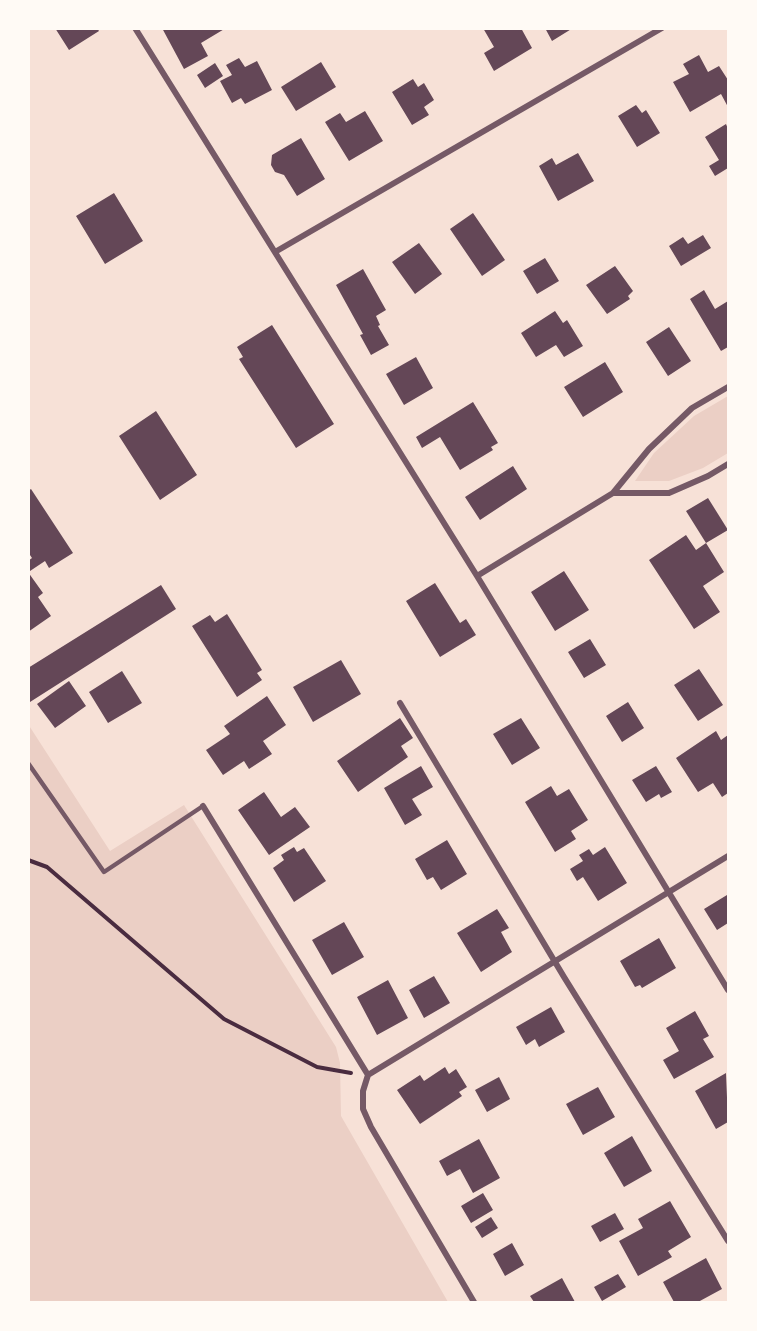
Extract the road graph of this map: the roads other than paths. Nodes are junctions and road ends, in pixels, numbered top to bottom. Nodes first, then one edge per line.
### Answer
1 (135, 28) edge
2 (663, 28) edge
3 (275, 252) junction
4 (729, 387) edge
5 (729, 464) edge
6 (612, 493) junction
7 (477, 576) junction
8 (400, 703) dead end
9 (28, 762) edge
10 (203, 806) joint
11 (729, 856) edge
12 (669, 892) junction
13 (555, 961) junction
14 (729, 990) edge
15 (368, 1075) junction
16 (729, 1241) edge
17 (474, 1302) edge

1 - 3 street
2 - 3 street
3 - 7 street
4 - 6 street
5 - 6 street
6 - 7 street
7 - 12 street
8 - 13 street
9 - 10 lane
10 - 15 street
11 - 12 street
12 - 13 street
12 - 14 street
13 - 15 street
13 - 16 street
15 - 17 street

